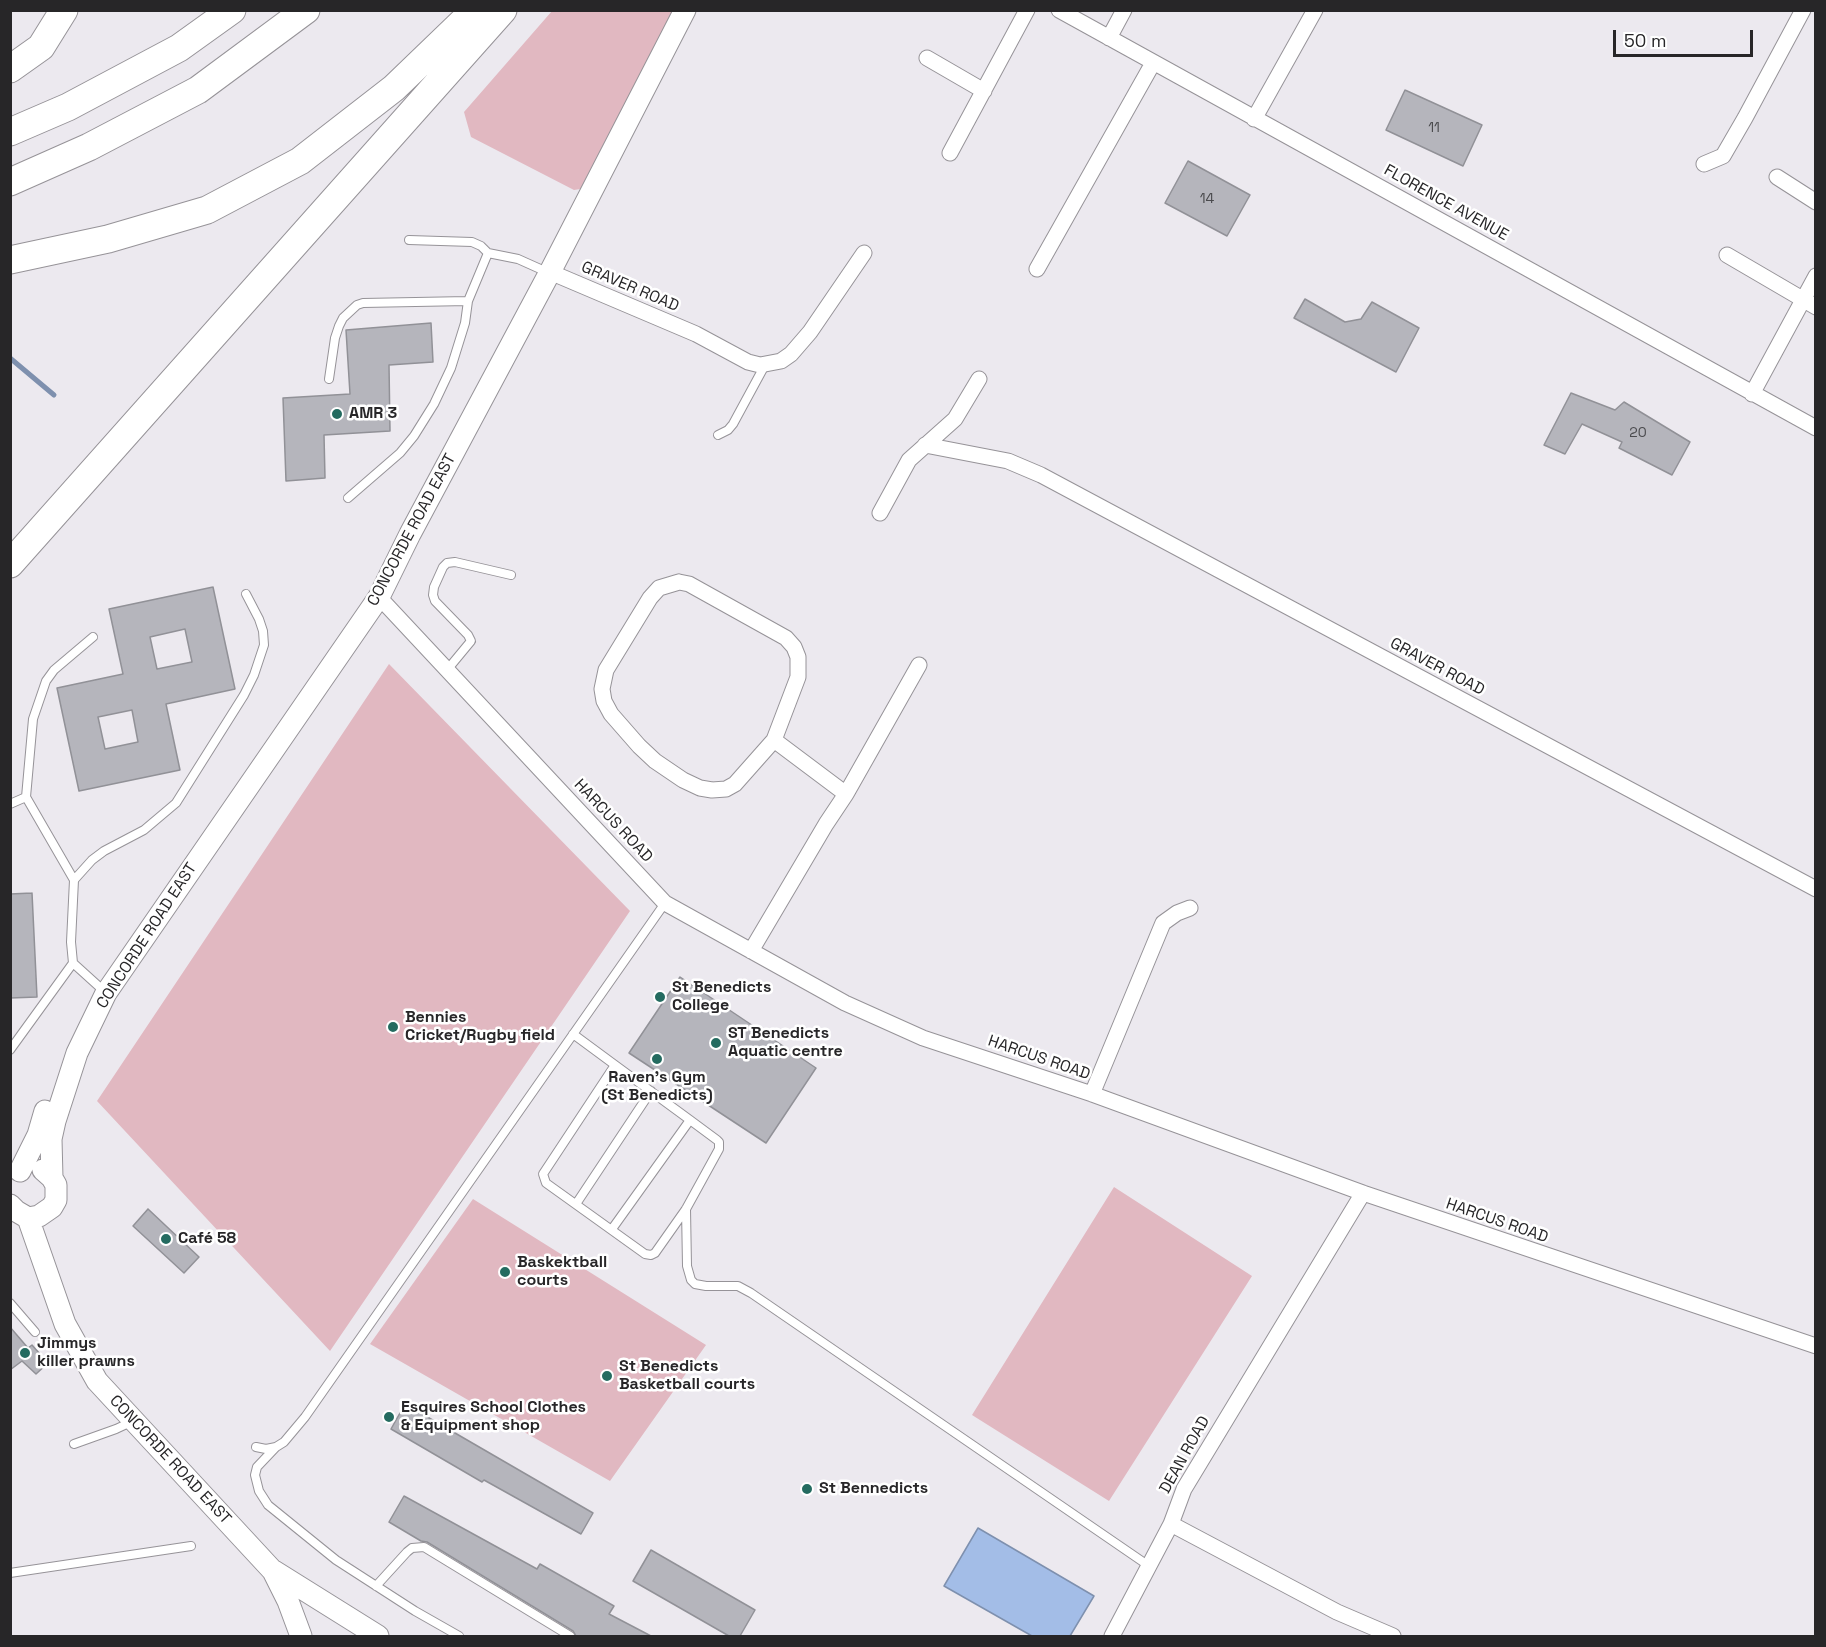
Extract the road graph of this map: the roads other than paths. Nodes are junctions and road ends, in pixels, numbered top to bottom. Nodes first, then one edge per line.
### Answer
1 (64, 10) edge
2 (232, 10) edge
3 (306, 10) edge
4 (476, 10) edge
5 (504, 10) edge
6 (685, 10) edge
7 (1027, 10) edge
8 (1059, 10) edge
9 (1124, 10) edge
10 (1315, 10) edge
11 (1803, 10) edge
12 (1109, 38) junction
13 (927, 58) dead end
14 (1153, 63) junction
15 (10, 69) edge
16 (984, 91) junction
17 (1254, 119) junction
18 (10, 132) edge
19 (89, 147) junction
20 (950, 153) dead end
21 (1704, 164) dead end
22 (1777, 177) dead end
23 (10, 182) edge
24 (10, 195) edge
25 (1815, 202) edge
26 (409, 240) dead end
27 (488, 253) junction
28 (864, 253) dead end
29 (1727, 255) dead end
30 (12, 260) edge
31 (1037, 269) dead end
32 (550, 272) junction
33 (1815, 276) edge
34 (468, 301) junction
35 (1808, 304) edge
36 (766, 364) junction
37 (978, 378) dead end
38 (329, 380) dead end
39 (1752, 394) junction
40 (1815, 428) edge
41 (718, 435) dead end
42 (925, 445) junction
43 (348, 498) dead end
44 (880, 513) dead end
45 (10, 564) edge
46 (511, 575) dead end
47 (246, 594) dead end
48 (379, 597) junction
49 (93, 637) dead end
50 (919, 665) dead end
51 (447, 670) junction
52 (774, 740) junction
53 (846, 794) junction
54 (26, 796) junction
55 (10, 804) edge
56 (74, 880) junction
57 (1815, 889) edge
58 (664, 903) junction
59 (1190, 908) dead end
60 (751, 951) junction
61 (73, 963) junction
62 (106, 993) junction
63 (573, 1034) junction
64 (10, 1050) edge
65 (77, 1053) junction
66 (615, 1065) junction
67 (651, 1091) junction
68 (1092, 1094) junction
69 (690, 1120) junction
70 (15, 1175) edge
71 (52, 1178) junction
72 (1363, 1193) junction
73 (576, 1204) junction
74 (10, 1205) edge
75 (52, 1207) junction
76 (686, 1209) junction
77 (28, 1218) junction
78 (612, 1229) junction
79 (48, 1278) junction
80 (10, 1303) edge
81 (35, 1332) dead end
82 (1815, 1346) edge
83 (134, 1420) junction
84 (74, 1444) dead end
85 (256, 1447) dead end
86 (276, 1447) junction
87 (1171, 1524) junction
88 (191, 1546) dead end
89 (1149, 1566) junction
90 (273, 1571) junction
91 (10, 1573) edge
92 (376, 1586) junction
93 (300, 1636) edge
94 (378, 1636) edge
95 (459, 1636) edge
96 (570, 1636) edge
97 (1112, 1636) edge
98 (1393, 1636) edge

1 - 15 highway
2 - 18 highway
3 - 19 highway
4 - 30 highway
5 - 45 highway
6 - 32 main road, CONCORDE ROAD EAST
7 - 16 street
8 - 12 street, FLORENCE AVENUE
9 - 12 street
10 - 17 street
11 - 21 street
12 - 14 street, FLORENCE AVENUE
13 - 16 street
14 - 17 street, FLORENCE AVENUE
14 - 31 street
16 - 20 street
17 - 39 street, FLORENCE AVENUE
19 - 23 highway
19 - 24 highway
22 - 25 street
26 - 27 lane
27 - 32 lane
27 - 34 lane
28 - 36 street
29 - 35 street
32 - 36 street, GRAVER ROAD
32 - 48 main road, CONCORDE ROAD EAST
33 - 35 street
34 - 38 lane
34 - 43 lane
35 - 39 street
36 - 41 lane
37 - 42 street
39 - 40 street, FLORENCE AVENUE
42 - 44 street
42 - 57 street, GRAVER ROAD
46 - 51 lane
47 - 56 lane
48 - 51 street, HARCUS ROAD
48 - 62 main road, CONCORDE ROAD EAST
49 - 54 lane
50 - 53 street
51 - 58 street, HARCUS ROAD
52 - 52 street
52 - 53 street
53 - 60 street
54 - 55 lane
54 - 56 lane
56 - 61 lane
58 - 60 street, HARCUS ROAD
58 - 63 lane
59 - 68 street
60 - 68 street, HARCUS ROAD
61 - 62 lane
61 - 64 lane
62 - 65 main road, CONCORDE ROAD EAST
63 - 66 lane
63 - 86 lane
65 - 70 main road, CONCORDE ROAD EAST
65 - 71 main road, CONCORDE ROAD EAST
66 - 67 lane
66 - 73 lane
67 - 69 lane
67 - 73 lane
68 - 72 street, HARCUS ROAD
69 - 76 lane
69 - 78 lane
70 - 71 main road
71 - 75 main road, CONCORDE ROAD EAST
72 - 82 street, HARCUS ROAD
72 - 87 street, DEAN ROAD
73 - 78 lane
74 - 77 main road
75 - 77 main road
75 - 79 main road, CONCORDE ROAD EAST
76 - 78 lane
76 - 89 lane
77 - 79 main road, CONCORDE ROAD EAST
79 - 83 main road, CONCORDE ROAD EAST
80 - 81 lane
83 - 84 lane
83 - 90 main road, CONCORDE ROAD EAST
85 - 86 lane
86 - 92 lane
87 - 89 street, DEAN ROAD
87 - 98 street
88 - 91 lane
89 - 97 street, DEAN ROAD
90 - 93 main road, CONCORDE ROAD EAST
90 - 94 main road
92 - 95 lane
92 - 96 lane

